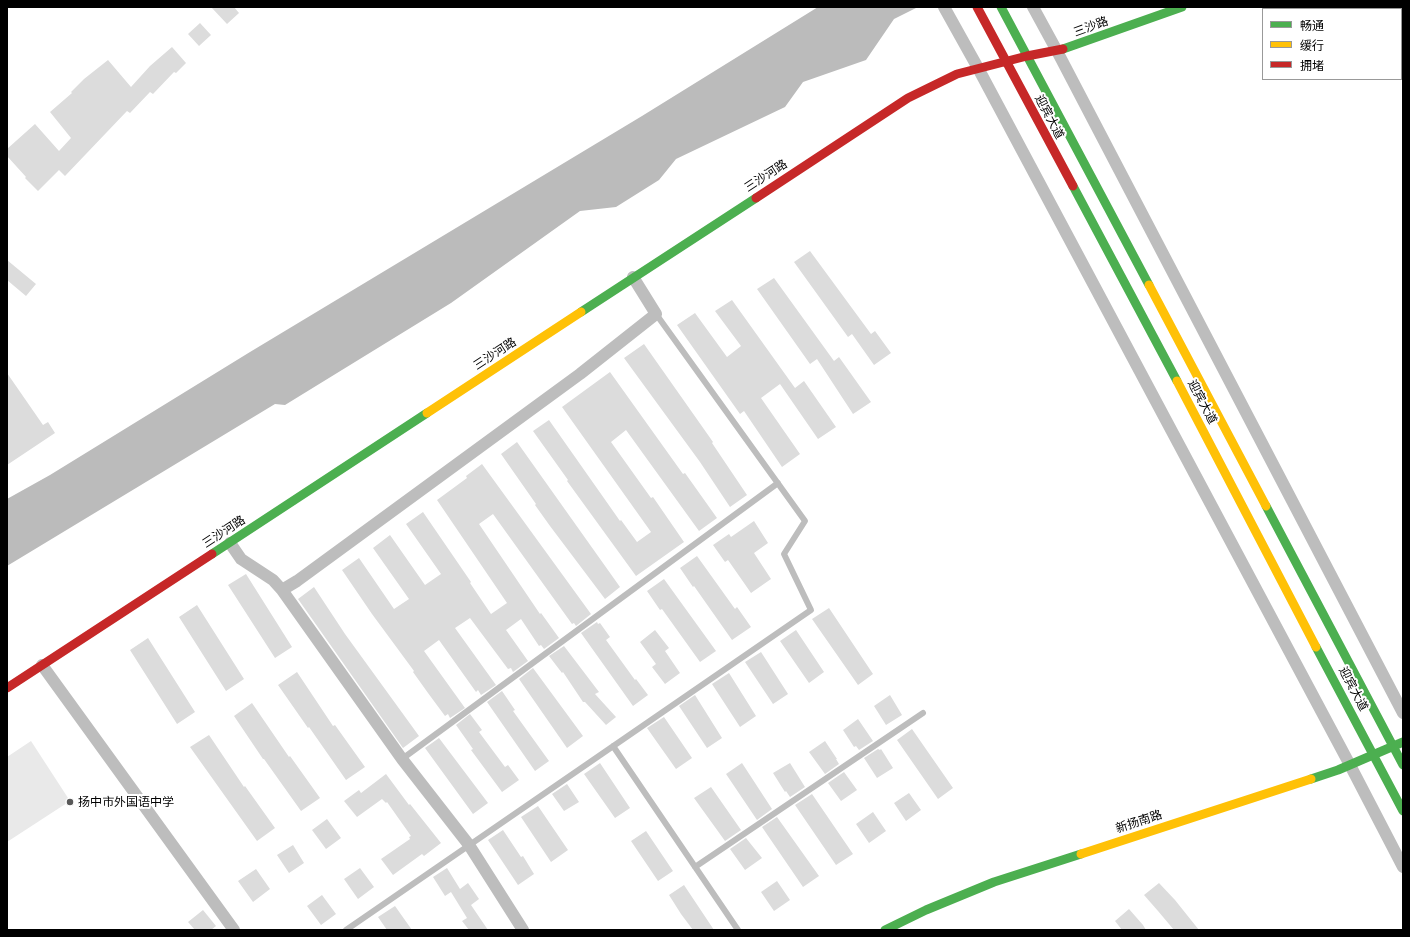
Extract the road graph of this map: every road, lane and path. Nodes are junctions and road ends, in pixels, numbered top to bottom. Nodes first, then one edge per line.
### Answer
1 (977, 7) edge
2 (1001, 7) edge
3 (1033, 7) edge
4 (1182, 7) edge
5 (946, 11) edge
6 (1057, 51) junction
7 (1027, 56) junction
8 (1006, 62) junction
9 (978, 68) junction
10 (1124, 260) junction
11 (633, 277) junction
12 (656, 314) junction
13 (778, 483) junction
14 (230, 543) junction
15 (282, 590) junction
16 (42, 665) junction
17 (7, 688) edge
18 (923, 713) dead end
19 (1403, 713) edge
20 (1403, 742) edge
21 (613, 746) junction
22 (1393, 746) junction
23 (1374, 754) junction
24 (402, 759) junction
25 (1350, 765) junction
26 (1403, 765) edge
27 (1403, 811) edge
28 (469, 844) junction
29 (695, 867) junction
30 (1403, 867) edge
31 (234, 930) edge
32 (346, 930) edge
33 (524, 930) edge
34 (738, 930) edge
35 (885, 930) edge

1 - 8 street, 迎宾大道
2 - 7 street, 迎宾大道
3 - 6 street
4 - 6 street, 三沙路
5 - 9 street
6 - 7 street, 三沙路
6 - 19 street
7 - 8 street, 三沙路
7 - 10 street, 迎宾大道
8 - 9 street, 三沙河路
8 - 10 street, 迎宾大道
9 - 11 street, 三沙河路
9 - 25 street
10 - 22 street, 迎宾大道
10 - 23 street, 迎宾大道
11 - 12 street
11 - 14 street, 三沙河路
12 - 13 lane
12 - 15 street
13 - 21 lane
13 - 24 lane
14 - 15 street
14 - 16 street, 三沙河路
15 - 24 street
16 - 17 street, 三沙河路
16 - 31 street
18 - 29 lane
20 - 22 street, 新扬南路
21 - 28 lane
21 - 29 lane
22 - 23 street, 新扬南路
22 - 26 street, 迎宾大道
23 - 25 street, 新扬南路
23 - 27 street, 迎宾大道
24 - 28 street
25 - 30 street
25 - 35 street, 新扬南路
28 - 32 lane
28 - 33 street
29 - 34 lane

